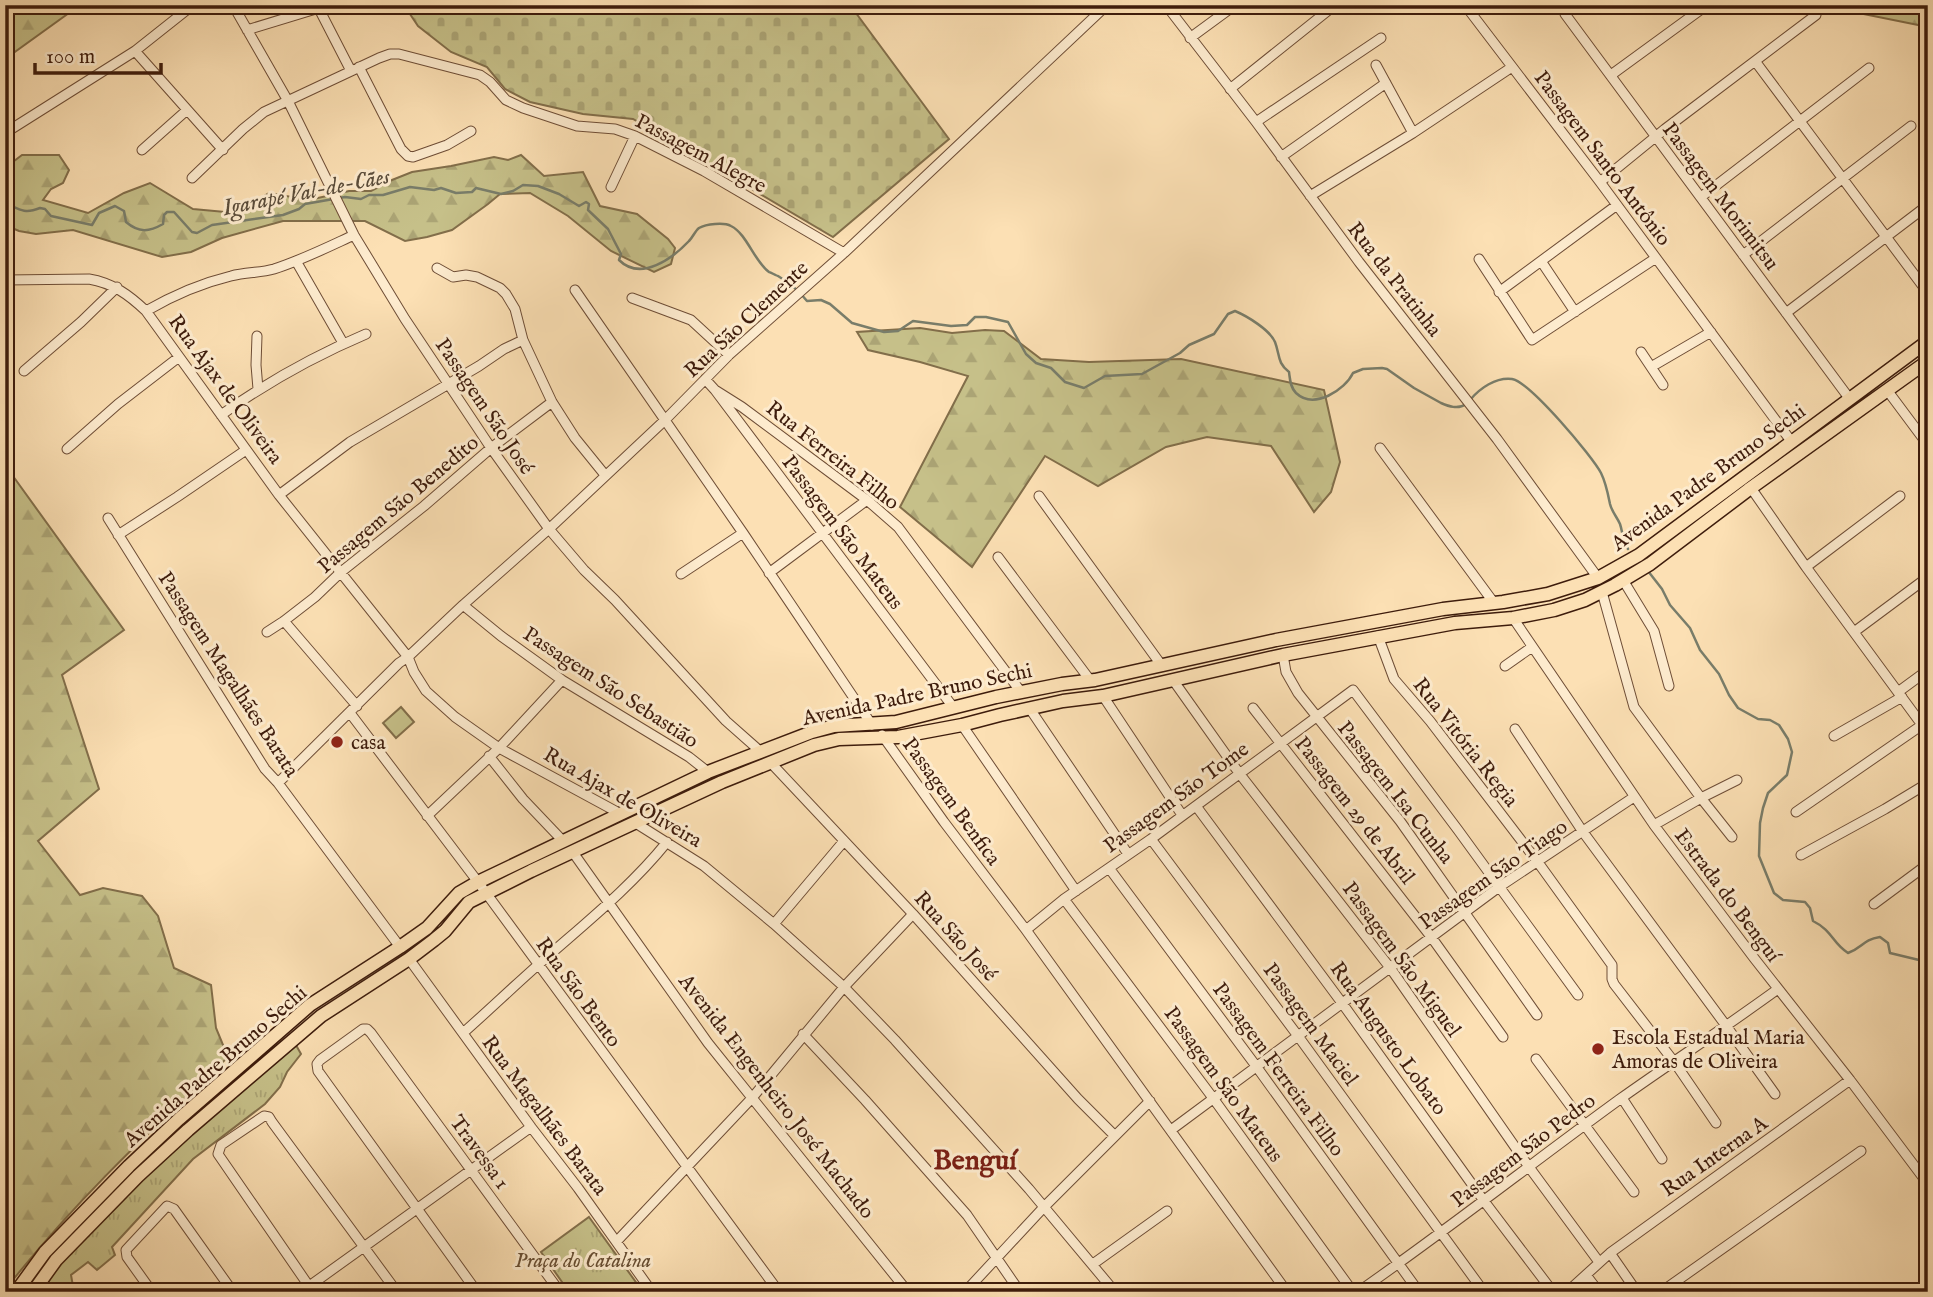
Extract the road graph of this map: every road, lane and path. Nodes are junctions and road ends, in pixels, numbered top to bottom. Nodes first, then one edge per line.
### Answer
1 (193, 5) edge
2 (233, 5) edge
3 (1107, 5) edge
4 (1166, 5) edge
5 (1236, 5) edge
6 (1335, 5) edge
7 (1465, 5) edge
8 (1707, 5) edge
9 (318, 7) edge
10 (1565, 14) dead end
11 (1816, 15) dead end
12 (247, 30) junction
13 (1381, 37) dead end
14 (1190, 38) junction
15 (135, 51) junction
16 (1755, 61) junction
17 (1376, 65) dead end
18 (1512, 67) junction
19 (1869, 68) dead end
20 (355, 69) junction
21 (1611, 75) junction
22 (1386, 83) junction
23 (1230, 89) junction
24 (288, 101) junction
25 (187, 110) junction
26 (1799, 121) junction
27 (1256, 122) junction
28 (1911, 126) dead end
29 (471, 131) dead end
30 (5, 132) edge
31 (1413, 133) junction
32 (635, 136) junction
33 (1656, 137) junction
34 (142, 150) dead end
35 (223, 150) junction
36 (1281, 157) junction
37 (1842, 177) junction
38 (192, 178) dead end
39 (1600, 181) junction
40 (611, 187) dead end
41 (1310, 196) junction
42 (1701, 197) junction
43 (1617, 205) junction
44 (1928, 205) edge
45 (354, 234) junction
46 (1886, 237) junction
47 (844, 253) junction
48 (1744, 255) junction
49 (1656, 258) junction
50 (1479, 259) dead end
51 (296, 261) junction
52 (1541, 261) junction
53 (437, 268) dead end
54 (5, 280) edge
55 (117, 287) junction
56 (575, 290) dead end
57 (1499, 292) junction
58 (1928, 293) edge
59 (632, 298) dead end
60 (146, 311) junction
61 (1576, 312) junction
62 (1786, 313) junction
63 (1711, 332) junction
64 (366, 334) dead end
65 (257, 336) dead end
66 (523, 341) junction
67 (1928, 341) edge
68 (343, 343) junction
69 (1641, 352) dead end
70 (729, 355) junction
71 (179, 357) junction
72 (1928, 361) edge
73 (1651, 367) junction
74 (24, 371) dead end
75 (705, 379) junction
76 (448, 384) junction
77 (1663, 385) dead end
78 (258, 389) junction
79 (715, 390) junction
80 (1887, 390) junction
81 (1849, 398) junction
82 (552, 402) junction
83 (221, 415) junction
84 (665, 420) junction
85 (1791, 441) junction
86 (1928, 445) edge
87 (491, 448) junction
88 (1380, 448) dead end
89 (67, 449) dead end
90 (246, 450) junction
91 (605, 475) junction
92 (1751, 488) junction
93 (279, 495) junction
94 (1039, 496) dead end
95 (1900, 496) dead end
96 (867, 500) junction
97 (107, 518) dead end
98 (549, 529) junction
99 (743, 533) junction
100 (821, 533) junction
101 (118, 535) junction
102 (998, 557) dead end
103 (1806, 566) junction
104 (341, 572) junction
105 (769, 573) junction
106 (681, 574) dead end
107 (1597, 576) junction
108 (1928, 577) edge
109 (1623, 580) junction
110 (1602, 592) junction
111 (1494, 603) junction
112 (463, 605) junction
113 (1513, 618) junction
114 (285, 621) junction
115 (267, 632) dead end
116 (1854, 632) junction
117 (1378, 636) junction
118 (1532, 647) junction
119 (1283, 655) junction
120 (408, 657) junction
121 (1162, 666) junction
122 (1505, 666) dead end
123 (1928, 670) edge
124 (562, 680) junction
125 (1090, 680) junction
126 (1173, 680) junction
127 (1669, 686) dead end
128 (1021, 692) junction
129 (1900, 695) junction
130 (1103, 696) junction
131 (953, 707) junction
132 (1253, 708) dead end
133 (354, 709) junction
134 (1030, 709) junction
135 (1316, 716) junction
136 (871, 724) junction
137 (962, 725) junction
138 (1515, 729) dead end
139 (1925, 729) edge
140 (1834, 736) dead end
141 (886, 739) junction
142 (1280, 742) junction
143 (499, 748) junction
144 (761, 752) junction
145 (489, 756) junction
146 (771, 763) junction
147 (708, 772) junction
148 (1240, 774) junction
149 (1737, 780) dead end
150 (278, 783) junction
151 (1928, 783) edge
152 (1634, 797) junction
153 (1700, 798) junction
154 (1196, 806) junction
155 (1796, 812) dead end
156 (619, 813) junction
157 (1182, 815) junction
158 (427, 816) junction
159 (635, 822) junction
160 (1654, 825) junction
161 (1583, 832) junction
162 (1732, 837) dead end
163 (1151, 839) junction
164 (562, 840) junction
165 (844, 841) junction
166 (667, 842) junction
167 (572, 851) junction
168 (1128, 854) junction
169 (1801, 855) dead end
170 (1537, 861) junction
171 (1928, 864) edge
172 (1109, 868) junction
173 (478, 881) junction
174 (1499, 887) junction
175 (1076, 891) junction
176 (486, 893) junction
177 (1065, 899) junction
178 (610, 903) junction
179 (1874, 904) dead end
180 (1465, 913) junction
181 (913, 914) junction
182 (774, 924) junction
183 (1026, 930) junction
184 (1432, 938) junction
185 (400, 947) junction
186 (409, 959) junction
187 (538, 965) junction
188 (1391, 969) junction
189 (844, 987) junction
190 (1778, 989) junction
191 (1578, 995) dead end
192 (1342, 1003) junction
193 (1537, 1015) dead end
194 (1727, 1027) junction
195 (463, 1033) junction
196 (803, 1034) junction
197 (1298, 1036) junction
198 (1503, 1037) dead end
199 (1536, 1059) dead end
200 (1675, 1063) junction
201 (1256, 1066) junction
202 (1850, 1080) junction
203 (1775, 1094) dead end
204 (752, 1098) junction
205 (1213, 1098) junction
206 (1622, 1098) junction
207 (1150, 1101) junction
208 (1716, 1123) dead end
209 (1584, 1126) junction
210 (531, 1127) junction
211 (1171, 1130) junction
212 (1114, 1135) junction
213 (1861, 1151) dead end
214 (1662, 1158) dead end
215 (1528, 1167) junction
216 (687, 1168) junction
217 (470, 1169) junction
218 (1928, 1184) edge
219 (1634, 1192) dead end
220 (1484, 1201) junction
221 (1044, 1207) junction
222 (415, 1208) junction
223 (1167, 1210) dead end
224 (1441, 1232) junction
225 (617, 1241) junction
226 (364, 1247) junction
227 (1610, 1253) junction
228 (996, 1258) junction
229 (1599, 1262) junction
230 (1398, 1264) junction
231 (1093, 1265) junction
232 (1586, 1275) junction
233 (308, 1290) edge
234 (16, 1292) edge
235 (33, 1292) edge
236 (152, 1292) edge
237 (233, 1292) edge
238 (397, 1292) edge
239 (477, 1292) edge
240 (560, 1292) edge
241 (652, 1292) edge
242 (779, 1292) edge
243 (908, 1292) edge
244 (965, 1292) edge
245 (1020, 1292) edge
246 (1115, 1292) edge
247 (1287, 1292) edge
248 (1355, 1292) edge
249 (1419, 1292) edge
250 (1484, 1292) edge
251 (1553, 1292) edge
252 (1567, 1292) edge
253 (1599, 1292) edge
254 (1637, 1292) edge
255 (1661, 1292) edge

1 - 15 street
2 - 12 street, Passagem São José
3 - 47 street, Rua São Clemente
4 - 14 street, Rua da Pratinha
5 - 14 street
6 - 23 street
7 - 18 street, Passagem Santo Antônio
8 - 21 street
9 - 12 street
9 - 20 street
10 - 21 street, Passagem Morimitsu
11 - 16 street
12 - 24 street, Passagem São José
13 - 27 street
14 - 23 street, Rua da Pratinha
15 - 25 street
15 - 30 street
16 - 26 street
16 - 33 street
17 - 22 street
18 - 31 street
18 - 39 street, Passagem Santo Antônio
19 - 26 street
20 - 24 street
20 - 29 street
20 - 32 street, Passagem Alegre
21 - 33 street, Passagem Morimitsu
22 - 31 street
22 - 36 street
23 - 27 street, Rua da Pratinha
24 - 35 street
24 - 45 street, Passagem São José
25 - 34 street
25 - 35 street
26 - 37 street
26 - 42 street
27 - 36 street, Rua da Pratinha
28 - 37 street
31 - 41 street
32 - 40 street
32 - 47 street, Passagem Alegre
33 - 39 street
33 - 42 street, Passagem Morimitsu
35 - 38 street
36 - 41 street, Rua da Pratinha
37 - 46 street
37 - 48 street
39 - 43 street, Passagem Santo Antônio
41 - 107 street, Rua da Pratinha
42 - 48 street, Passagem Morimitsu
43 - 49 street, Passagem Santo Antônio
43 - 52 street
44 - 46 street
45 - 51 street
45 - 76 street, Passagem São José
46 - 58 street
46 - 62 street
47 - 70 street, Rua São Clemente
48 - 62 street, Passagem Morimitsu
49 - 61 street
49 - 63 street, Passagem Santo Antônio
50 - 57 street
51 - 60 street
51 - 68 street
52 - 57 street
52 - 61 street
53 - 66 street
54 - 55 street
55 - 60 street, Rua Ajax de Oliveira
55 - 74 street
56 - 84 street, Passagem Benfica
57 - 61 street
59 - 70 street
60 - 71 street, Rua Ajax de Oliveira
62 - 81 street, Passagem Morimitsu
63 - 73 street
63 - 85 street, Passagem Santo Antônio
64 - 68 street
65 - 78 street
66 - 76 street
66 - 82 street
67 - 81 main road, Avenida Padre Bruno Sechi
68 - 78 street
69 - 73 street
70 - 75 street, Rua São Clemente
71 - 83 street, Rua Ajax de Oliveira
71 - 89 street
72 - 80 main road, Avenida Padre Bruno Sechi
73 - 77 street
75 - 79 street, Passagem São Mateus
75 - 84 street, Rua São Clemente
76 - 87 street, Passagem São José
76 - 93 street
78 - 83 street
79 - 96 street, Rua Ferreira Filho
79 - 100 street, Passagem São Mateus
80 - 86 street
80 - 92 main road, Avenida Padre Bruno Sechi
81 - 85 main road, Avenida Padre Bruno Sechi
82 - 87 street, Passagem São Benedito
82 - 91 street
83 - 90 street, Rua Ajax de Oliveira
84 - 91 street, Rua São Clemente
84 - 99 street, Passagem Benfica
85 - 107 main road, Avenida Padre Bruno Sechi
87 - 98 street, Passagem São José
87 - 104 street, Passagem São Benedito
88 - 111 street
90 - 93 street, Rua Ajax de Oliveira
90 - 101 street
91 - 98 street, Rua São Clemente
92 - 103 street
92 - 109 main road, Avenida Padre Bruno Sechi
93 - 104 street, Rua Ajax de Oliveira
94 - 121 street
95 - 103 street
96 - 100 street
96 - 128 street, Rua Ferreira Filho
97 - 101 street, Passagem Magalhães Barata
98 - 112 street, Rua São Clemente
98 - 144 street, Passagem São José
99 - 105 street, Passagem Benfica
99 - 106 street
100 - 105 street
100 - 131 street, Passagem São Mateus
101 - 150 street, Passagem Magalhães Barata
102 - 125 street
103 - 116 street
104 - 114 street, Passagem São Benedito
104 - 120 street, Rua Ajax de Oliveira
105 - 136 street, Passagem Benfica
107 - 111 main road, Avenida Padre Bruno Sechi
108 - 116 street
109 - 110 main road, Avenida Padre Bruno Sechi
109 - 127 street
110 - 113 main road, Avenida Padre Bruno Sechi
110 - 153 street
111 - 121 main road, Avenida Padre Bruno Sechi
112 - 120 street, Rua São Clemente
112 - 124 street, Passagem São Sebastião
113 - 117 main road, Avenida Padre Bruno Sechi
113 - 118 street, Estrada do Benguí
114 - 115 street, Passagem São Benedito
114 - 133 street, Rua São Bento
116 - 129 street
117 - 119 main road, Avenida Padre Bruno Sechi
117 - 170 street, Rua Vitória Regia
118 - 122 street
118 - 152 street, Estrada do Benguí
119 - 126 main road, Avenida Padre Bruno Sechi
119 - 135 street, Passagem Isa Cunha
120 - 133 street, Rua São Clemente
120 - 143 street, Rua Ajax de Oliveira
121 - 125 main road, Avenida Padre Bruno Sechi
123 - 129 street
124 - 143 street
124 - 147 street, Passagem São Sebastião
125 - 128 main road, Avenida Padre Bruno Sechi
126 - 130 main road, Avenida Padre Bruno Sechi
126 - 148 street, Passagem São Miguel
128 - 131 main road, Avenida Padre Bruno Sechi
129 - 139 street
129 - 140 street
130 - 134 main road, Avenida Padre Bruno Sechi
130 - 157 street
131 - 136 main road, Avenida Padre Bruno Sechi
132 - 142 street, Passagem 29 de Abril
133 - 150 street, Rua São Clemente
133 - 158 street, Rua São Bento
134 - 137 main road, Avenida Padre Bruno Sechi
134 - 168 street
135 - 142 street, Passagem São Tome
135 - 174 street, Passagem São Tome
135 - 180 street, Passagem Isa Cunha
136 - 141 street, Passagem Benfica
136 - 144 main road, Avenida Padre Bruno Sechi
137 - 141 main road, Avenida Padre Bruno Sechi
137 - 175 street
138 - 161 street
139 - 155 street
141 - 146 main road, Avenida Padre Bruno Sechi
141 - 183 street, Passagem Benfica
142 - 148 street, Passagem São Tome
142 - 184 street, Passagem 29 de Abril
143 - 145 street
143 - 156 street, Rua Ajax de Oliveira
144 - 147 main road, Avenida Padre Bruno Sechi
145 - 158 street
145 - 164 street
146 - 159 main road, Avenida Padre Bruno Sechi
146 - 165 street, Rua São José
147 - 156 main road, Avenida Padre Bruno Sechi
148 - 154 street, Passagem São Tome
148 - 188 street, Passagem São Miguel
149 - 153 street
150 - 185 street, Passagem Magalhães Barata
151 - 169 street
152 - 160 street, Estrada do Benguí
152 - 161 street, Passagem São Tiago
153 - 160 street
153 - 162 street
154 - 157 street, Passagem São Tome
154 - 192 street, Rua Augusto Lobato
156 - 159 main road, Rua Ajax de Oliveira
156 - 164 main road, Avenida Padre Bruno Sechi
157 - 163 street, Passagem São Tome
158 - 173 street, Rua São Bento
159 - 166 street, Rua Ajax de Oliveira
159 - 167 main road, Avenida Padre Bruno Sechi
160 - 190 street, Estrada do Benguí
161 - 170 street, Passagem São Tiago
161 - 194 street
163 - 168 street, Passagem São Tome
163 - 197 street, Passagem Maciel
164 - 173 main road, Avenida Padre Bruno Sechi
165 - 181 street, Rua São José
165 - 182 street
166 - 178 street
166 - 182 street, Rua Ajax de Oliveira
167 - 176 main road, Avenida Padre Bruno Sechi
167 - 178 street, Avenida Engenheiro José Machado
168 - 172 street, Passagem São Tome
170 - 174 street, Passagem São Tiago
170 - 200 street, Rua Vitória Regia
171 - 179 street
172 - 175 street, Passagem São Tome
172 - 201 street, Passagem Ferreira Filho
173 - 176 street, Rua São Bento
173 - 185 main road, Avenida Padre Bruno Sechi
174 - 180 street, Passagem São Tiago
174 - 191 street
175 - 177 street, Passagem São Tome
176 - 186 main road, Avenida Padre Bruno Sechi
176 - 187 street, Rua São Bento
177 - 183 street, Passagem São Tome
177 - 205 street, Passagem São Mateus
178 - 187 street
178 - 204 street, Avenida Engenheiro José Machado
180 - 184 street, Passagem São Tiago
180 - 193 street, Passagem Isa Cunha
181 - 189 street
181 - 212 street, Rua São José
182 - 189 street, Rua Ajax de Oliveira
183 - 207 street, Passagem Benfica
184 - 188 street, Passagem São Tiago
184 - 198 street, Passagem 29 de Abril
185 - 234 main road, Avenida Padre Bruno Sechi
186 - 195 street, Rua Magalhães Barata
186 - 235 main road, Avenida Padre Bruno Sechi
187 - 195 street
187 - 216 street, Rua São Bento
188 - 192 street, Passagem São Tiago
188 - 215 street, Passagem São Miguel
189 - 196 street
189 - 221 street, Rua Ajax de Oliveira
190 - 194 street, Passagem São Pedro
190 - 202 street, Estrada do Benguí
192 - 197 street, Passagem São Tiago
192 - 220 street, Rua Augusto Lobato
194 - 200 street, Passagem São Pedro
194 - 203 street
195 - 210 street, Rua Magalhães Barata
196 - 204 street
196 - 228 street
197 - 201 street, Passagem São Tiago
197 - 224 street, Passagem Maciel
199 - 209 street
200 - 206 street, Passagem São Pedro
200 - 208 street, Rua Vitória Regia
201 - 205 street, Passagem São Tiago
201 - 230 street, Passagem Ferreira Filho
202 - 218 street, Estrada do Benguí
202 - 227 street, Rua Interna A
204 - 216 street
204 - 243 street, Avenida Engenheiro José Machado
205 - 211 street, Passagem São Tiago
205 - 248 street, Passagem São Mateus
206 - 209 street, Passagem São Pedro
206 - 214 street
207 - 211 street, Passagem Benfica
207 - 212 street
209 - 215 street, Passagem São Pedro
209 - 219 street
210 - 217 street
210 - 225 street, Rua Magalhães Barata
211 - 247 street, Passagem Benfica
212 - 221 street
213 - 255 street
215 - 220 street, Passagem São Pedro
215 - 229 street, Passagem São Miguel
216 - 225 street
216 - 242 street, Rua São Bento
217 - 222 street
217 - 222 street, Travessa 1
217 - 240 street, Travessa 1
220 - 224 street, Passagem São Pedro
220 - 251 street, Rua Augusto Lobato
221 - 228 street
221 - 231 street, Rua Ajax de Oliveira
222 - 226 street
222 - 239 street
223 - 231 street
224 - 230 street, Passagem São Pedro
224 - 250 street, Passagem Maciel
225 - 241 street, Rua Magalhães Barata
226 - 233 street
226 - 233 street
226 - 238 street
227 - 229 street, Rua Interna A
227 - 254 street
228 - 244 street
228 - 245 street
229 - 232 street, Rua Interna A
230 - 248 street, Passagem São Pedro
230 - 249 street, Passagem Ferreira Filho
231 - 246 street, Rua Ajax de Oliveira
232 - 252 street, Rua Interna A
232 - 253 street
236 - 237 street

